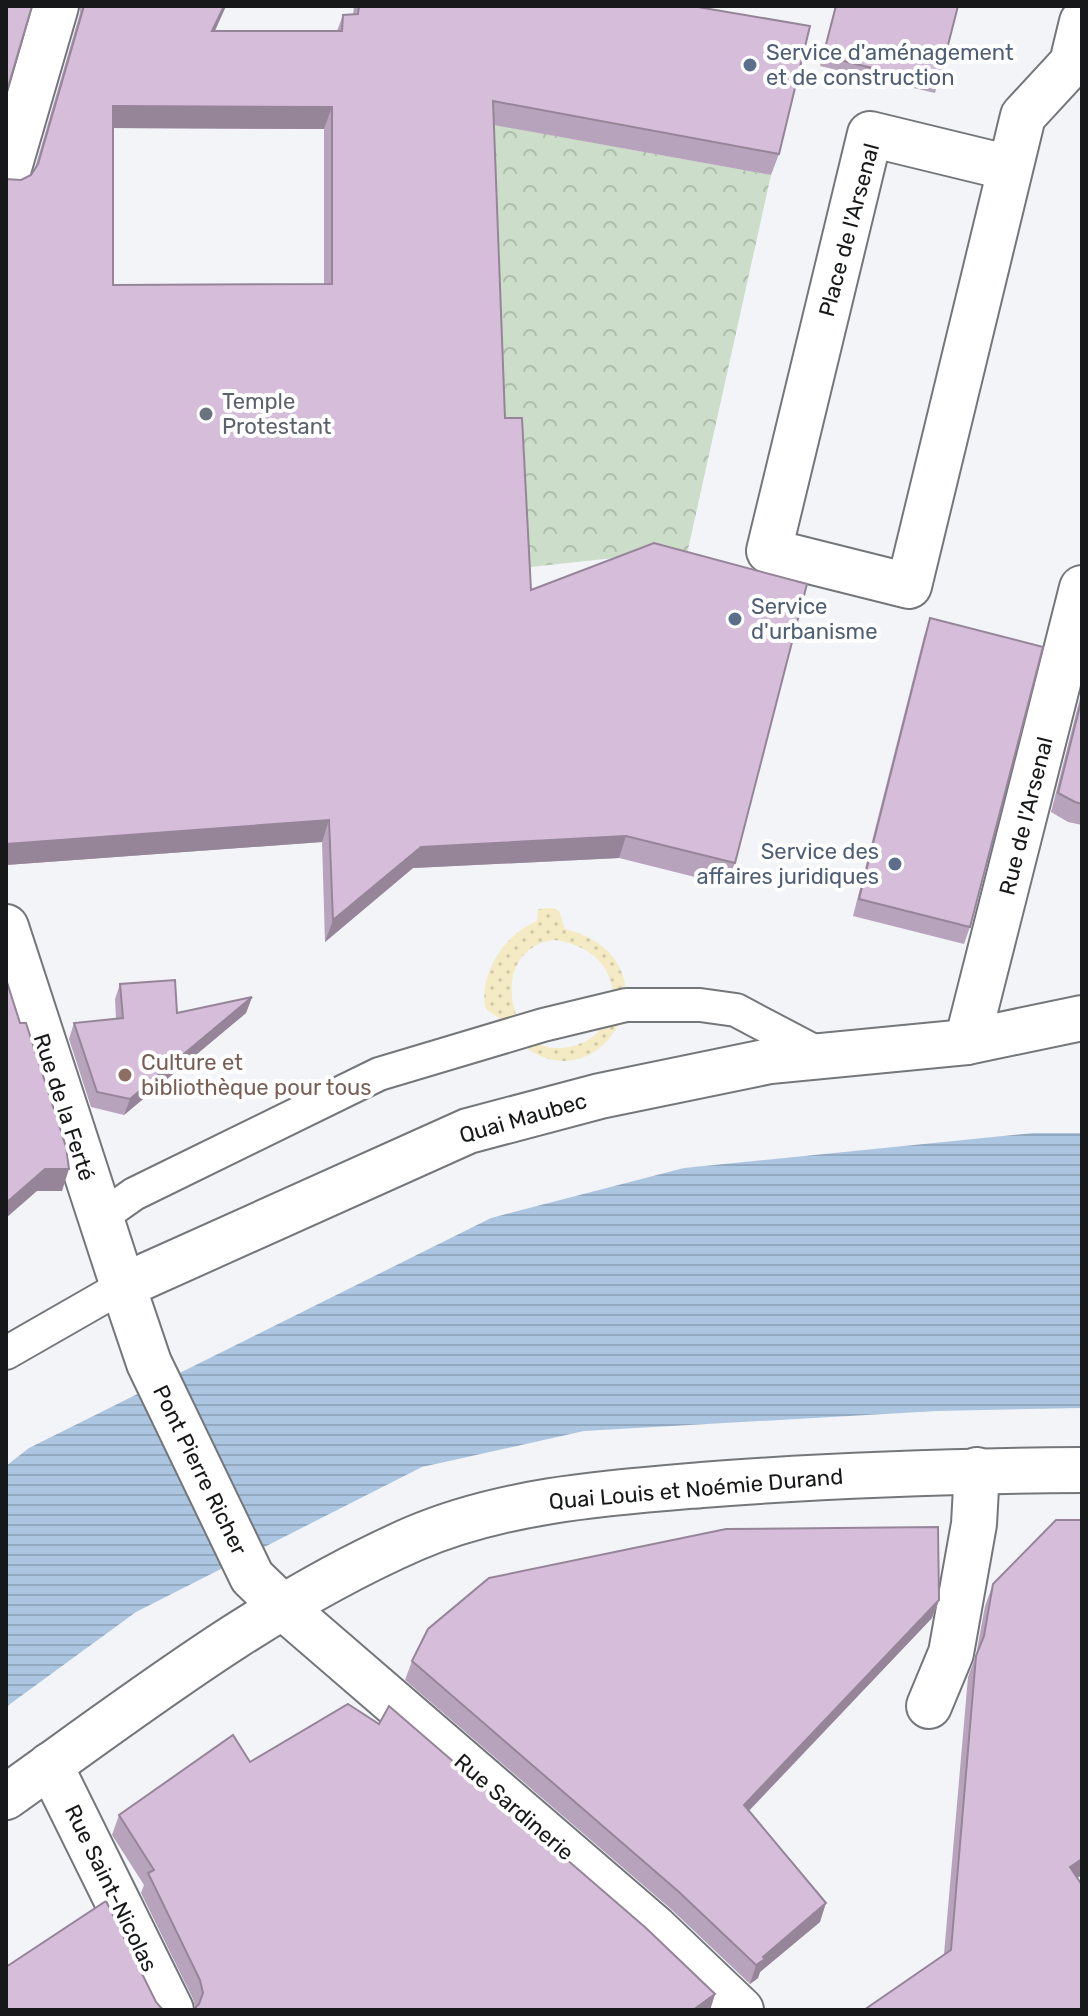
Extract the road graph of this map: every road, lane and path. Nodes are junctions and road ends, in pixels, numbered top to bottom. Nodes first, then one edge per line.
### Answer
1 (56, 6) edge
2 (1082, 22) edge
3 (1010, 168) junction
4 (6, 178) edge
5 (1082, 588) edge
6 (6, 927) edge
7 (1082, 1018) edge
8 (967, 1042) junction
9 (823, 1056) junction
10 (100, 1218) junction
11 (123, 1286) junction
12 (6, 1353) edge
13 (977, 1470) junction
14 (1082, 1470) edge
15 (252, 1577) joint
16 (284, 1608) junction
17 (929, 1706) dead end
18 (50, 1765) junction
19 (6, 1797) edge
20 (171, 2010) edge
21 (741, 2010) edge

1 - 4 street
2 - 3 street
3 - 3 street, Place de l'Arsenal
5 - 8 street, Rue de l'Arsenal
6 - 10 street, Rue de la Ferté
7 - 8 street, Quai Maubec
8 - 9 street, Quai Maubec
9 - 10 lane
9 - 11 street, Quai Maubec
10 - 11 street, Rue de la Ferté
11 - 12 lane, Quai Maubec
11 - 15 street, Pont Pierre Richer
13 - 14 street, Quai Louis et Noémie Durand
13 - 16 street, Quai Louis et Noémie Durand
13 - 17 street
15 - 16 street, Rue Sardinerie
16 - 18 street, Quai Louis et Noémie Durand
16 - 21 street, Rue Sardinerie
18 - 19 street, Quai Louis et Noémie Durand
18 - 20 street, Rue Saint-Nicolas

